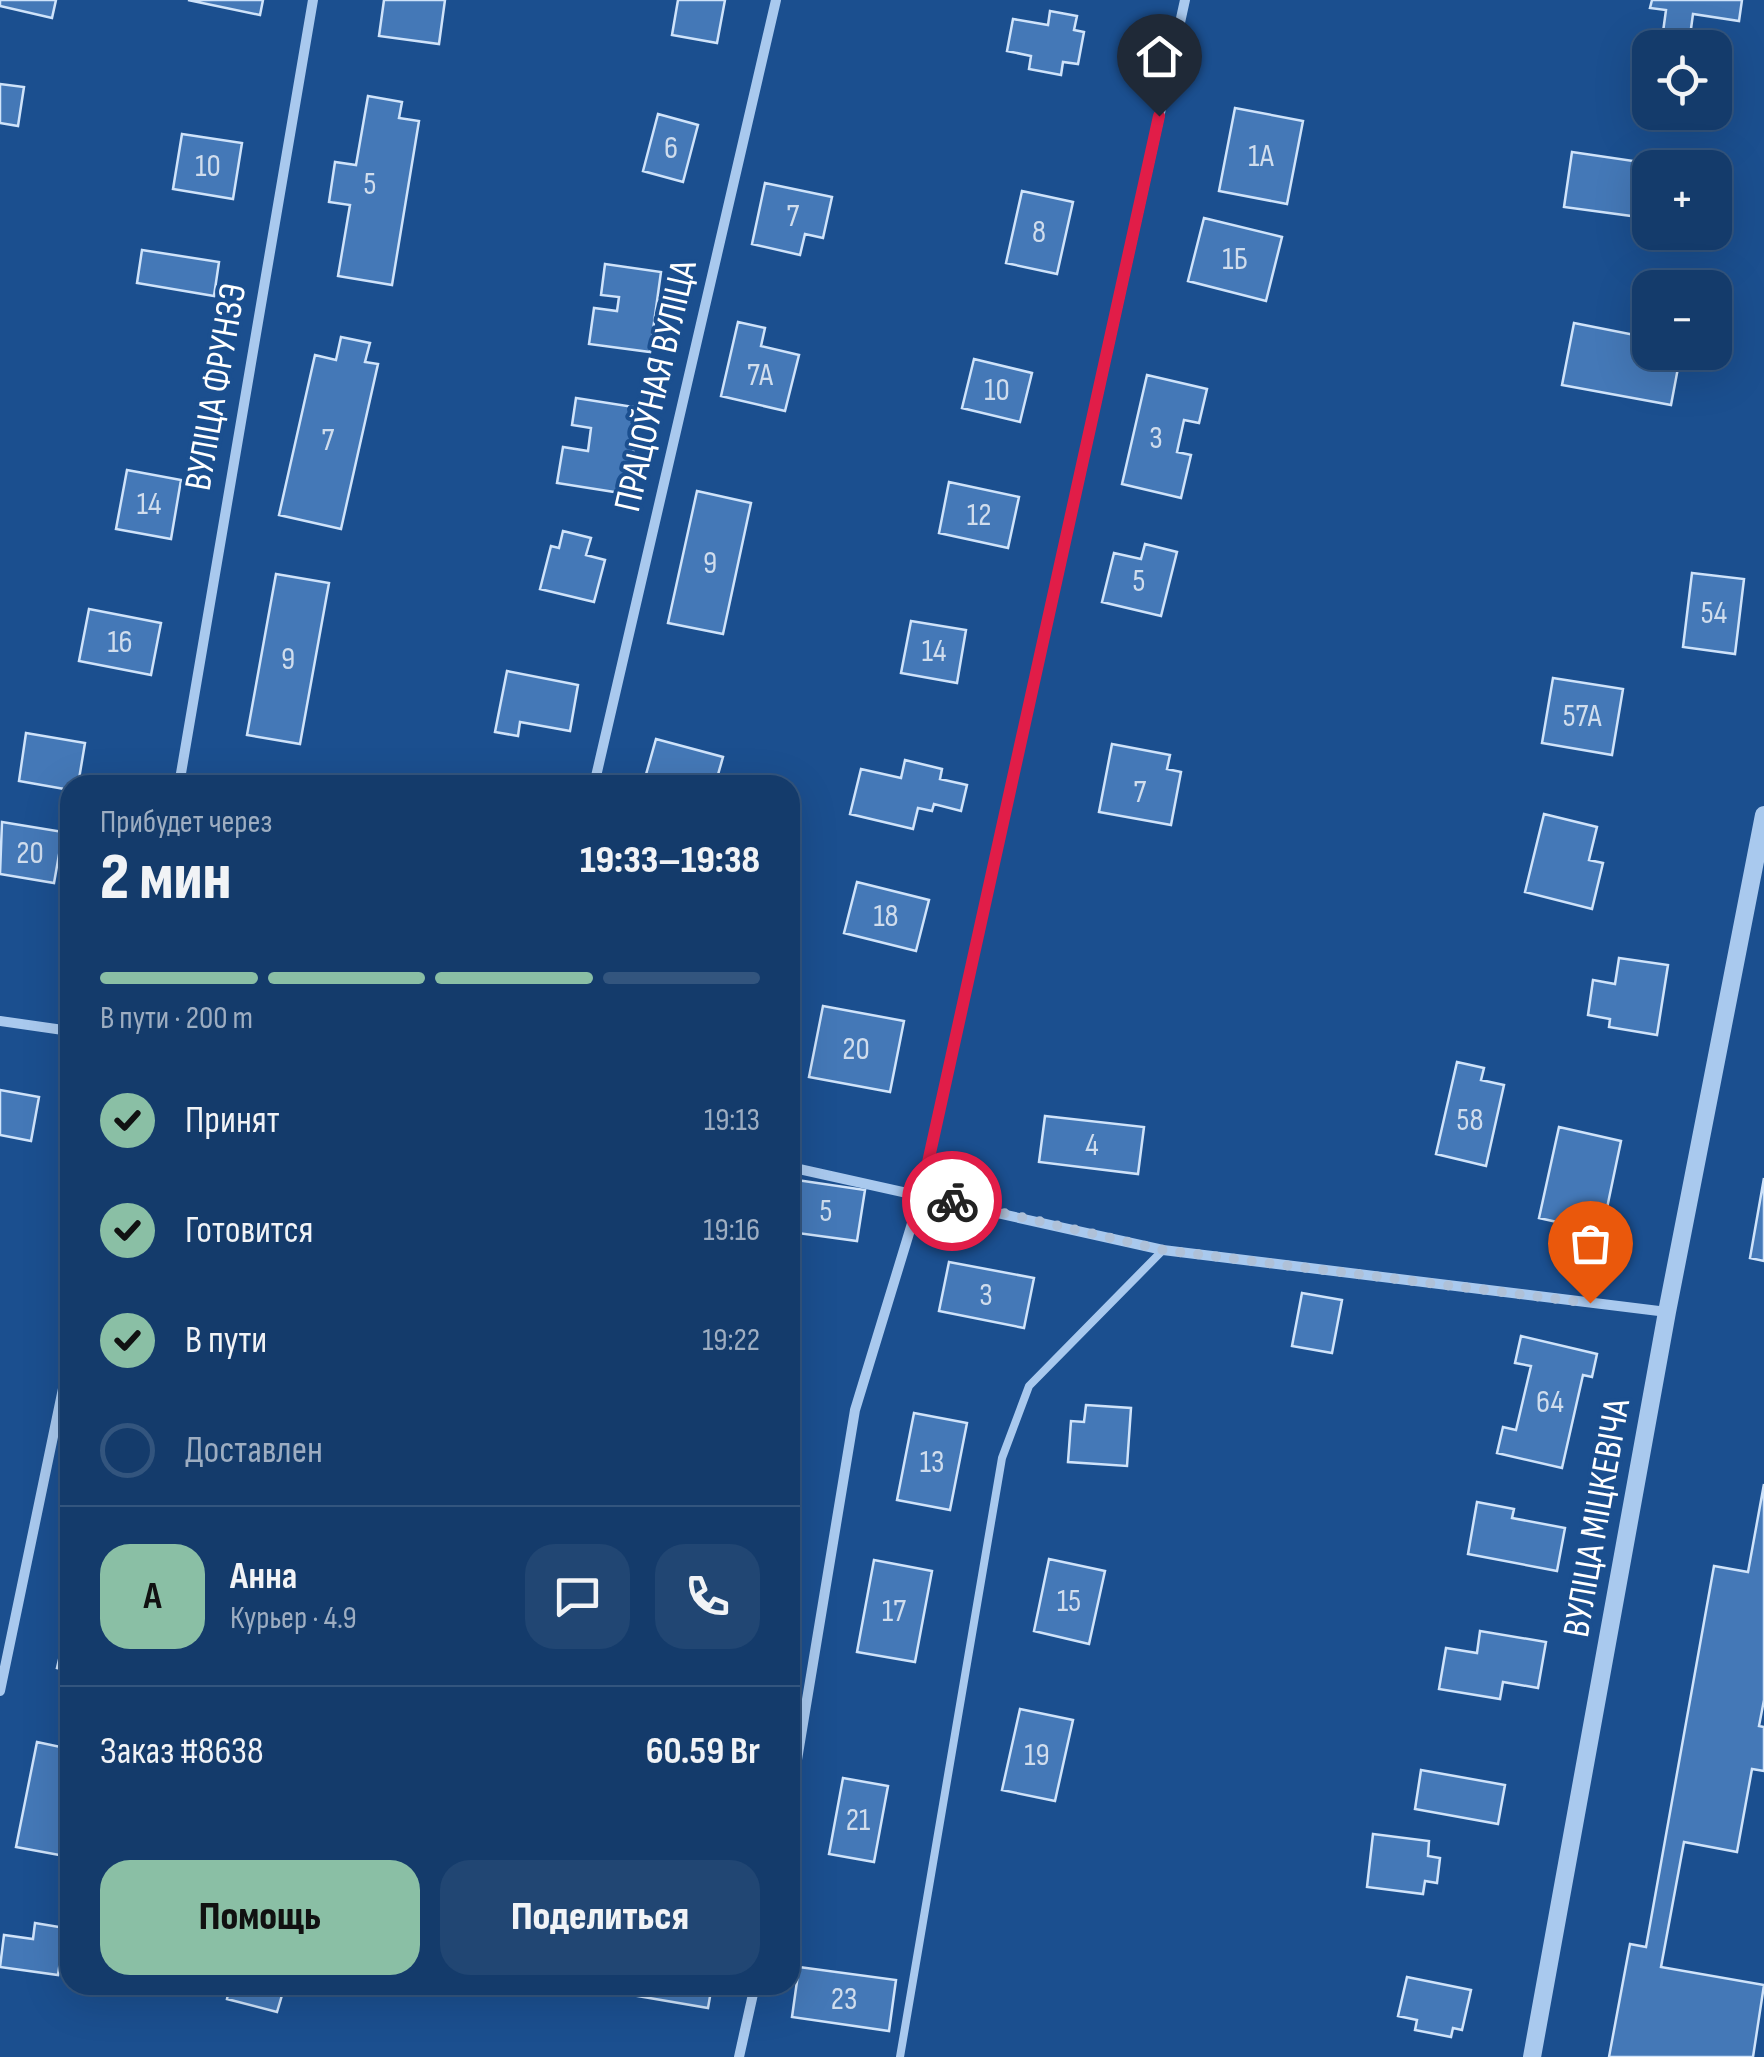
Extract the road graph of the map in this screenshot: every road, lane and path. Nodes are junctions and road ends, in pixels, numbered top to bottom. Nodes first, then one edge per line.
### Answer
1 (312, 0) edge
2 (776, 0) edge
3 (1185, 0) edge
4 (181, 775) edge
5 (596, 775) edge
6 (1764, 815) edge
7 (0, 1020) edge
8 (60, 1029) edge
9 (800, 1170) edge
10 (921, 1194) junction
11 (1163, 1250) junction
12 (1667, 1312) junction
13 (60, 1404) edge
14 (0, 1691) edge
15 (800, 1742) edge
16 (752, 1995) edge
17 (739, 2057) edge
18 (900, 2057) edge
19 (1532, 2057) edge

1 - 4 street, ВУЛІЦА ФРУНЗЭ
2 - 5 street, ПРАЦОЎНАЯ ВУЛІЦА
3 - 10 street
6 - 12 street, ВУЛІЦА МІЦКЕВІЧА
7 - 8 street
9 - 10 street
10 - 11 street
10 - 15 street
11 - 12 street
11 - 18 lane
12 - 19 street, ВУЛІЦА МІЦКЕВІЧА
13 - 14 street
16 - 17 street

